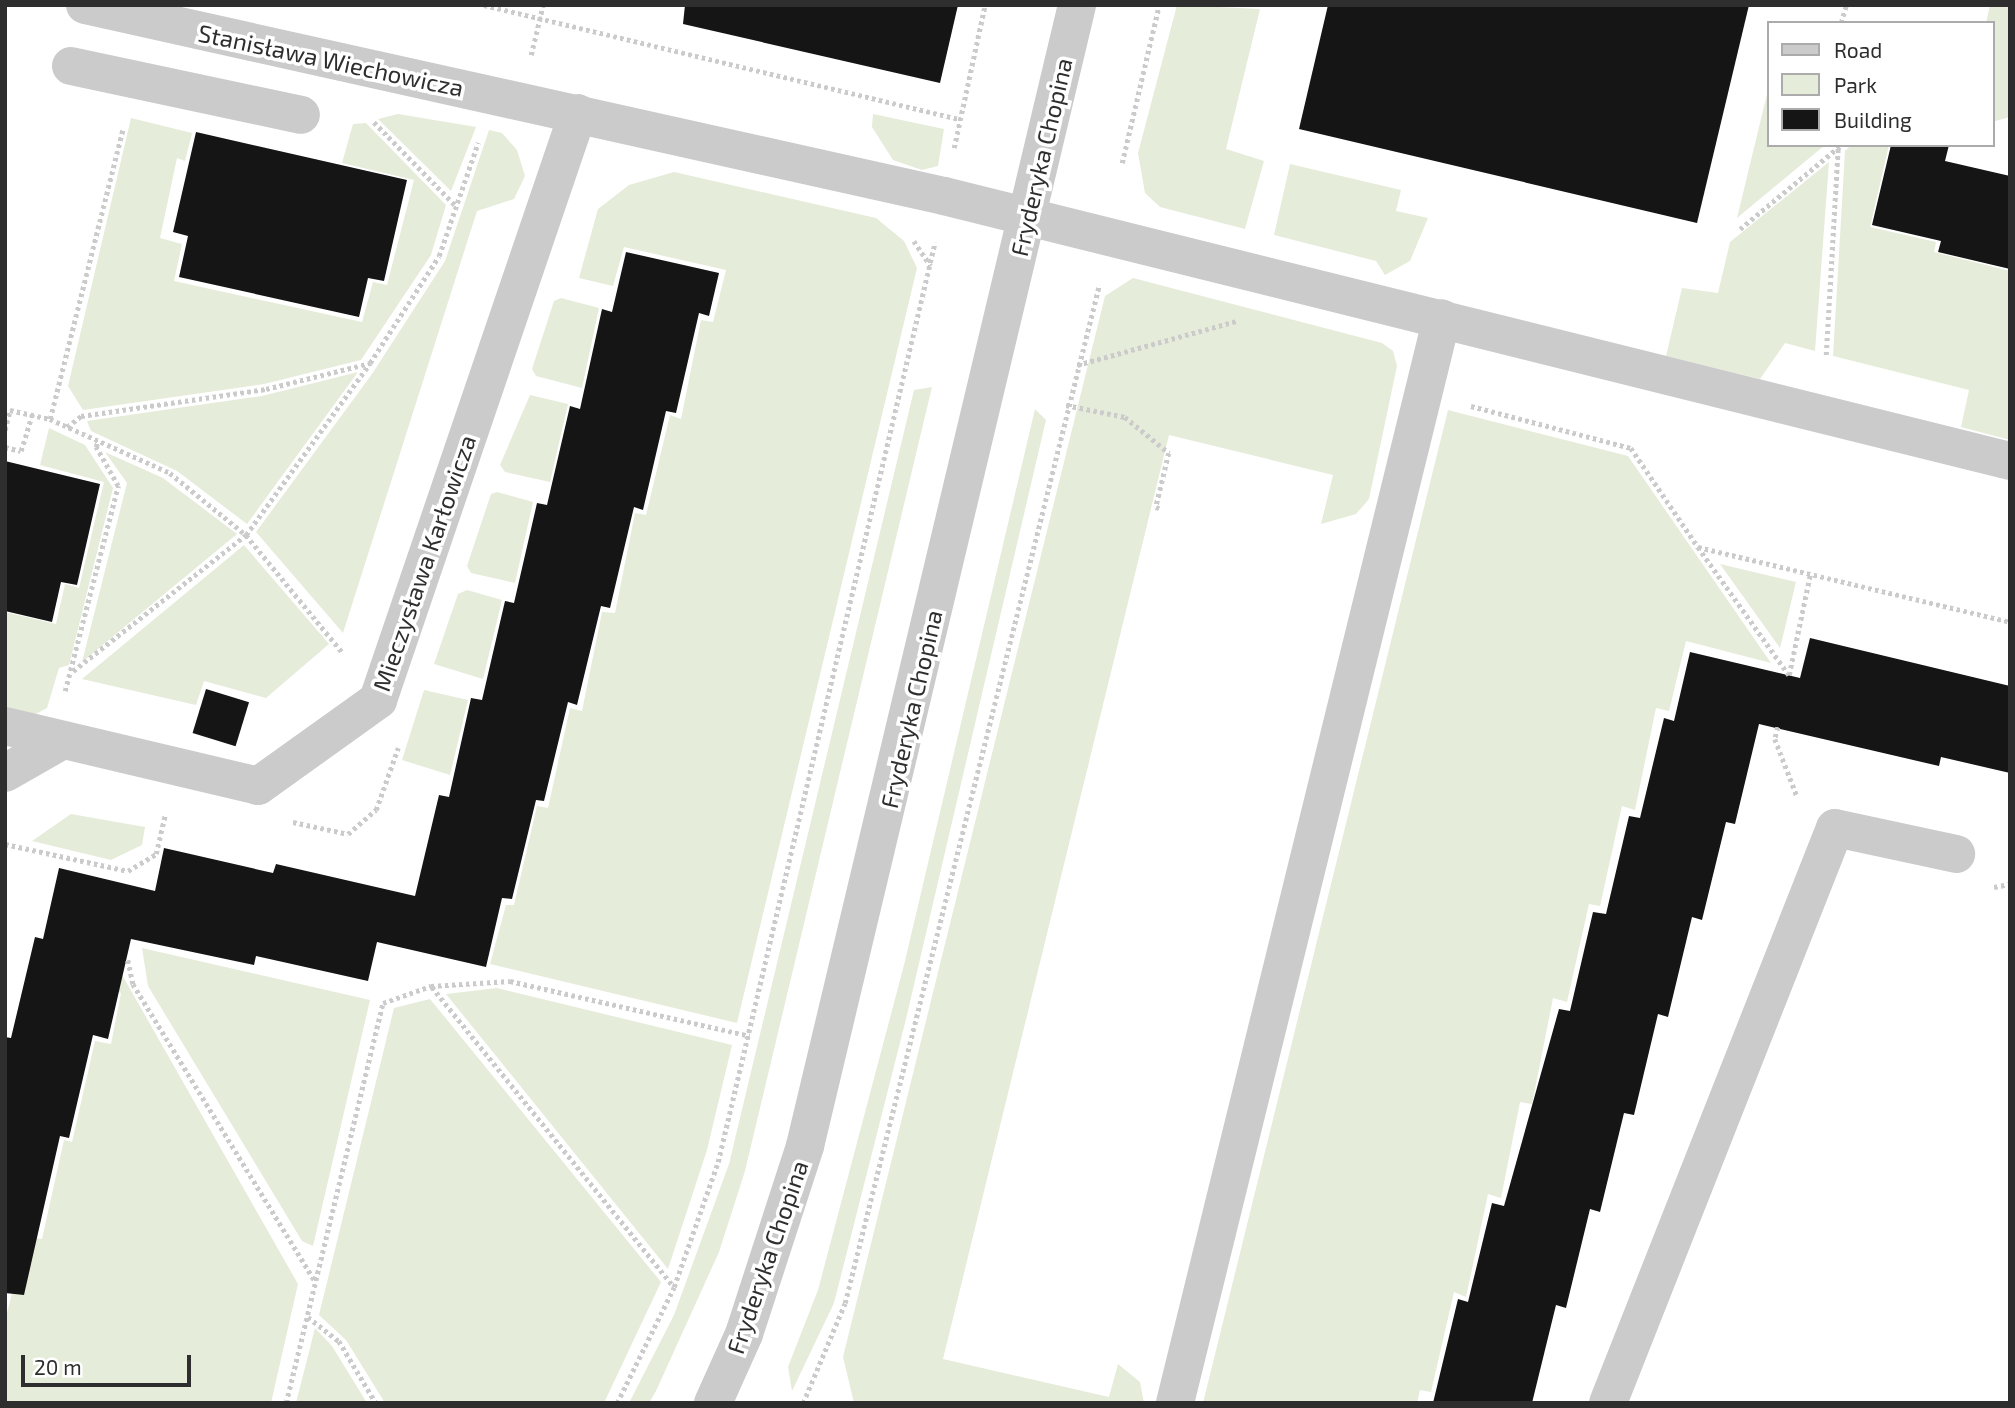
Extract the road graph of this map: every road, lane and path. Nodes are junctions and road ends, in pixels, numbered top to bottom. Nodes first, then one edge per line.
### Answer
1 (85, 5) edge
2 (484, 5) edge
3 (543, 5) edge
4 (985, 5) edge
5 (1077, 5) edge
6 (1159, 5) edge
7 (540, 19) junction
8 (530, 58) dead end
9 (71, 66) dead end
10 (366, 113) dead end
11 (578, 113) junction
12 (300, 115) dead end
13 (960, 119) junction
14 (124, 125) dead end
15 (481, 132) dead end
16 (1838, 147) edge
17 (1839, 147) edge
18 (1122, 163) dead end
19 (944, 195) junction
20 (457, 207) junction
21 (1027, 215) junction
22 (1740, 229) dead end
23 (1106, 281) dead end
24 (1442, 318) junction
25 (1242, 319) dead end
26 (1826, 355) dead end
27 (370, 363) junction
28 (1076, 365) junction
29 (1066, 405) junction
30 (1465, 405) dead end
31 (32, 414) junction
32 (50, 419) junction
33 (67, 427) junction
34 (5, 430) edge
35 (98, 441) junction
36 (5, 447) edge
37 (2010, 461) edge
38 (1161, 509) dead end
39 (246, 535) junction
40 (1698, 547) junction
41 (1810, 575) junction
42 (2010, 622) edge
43 (350, 661) dead end
44 (73, 671) junction
45 (62, 702) dead end
46 (5, 726) edge
47 (1778, 727) dead end
48 (1775, 739) dead end
49 (61, 741) junction
50 (5, 773) edge
51 (1956, 854) dead end
52 (128, 960) dead end
53 (431, 986) junction
54 (750, 1036) junction
55 (316, 1282) junction
56 (674, 1287) junction
57 (308, 1317) junction
58 (286, 1403) edge
59 (376, 1403) edge
60 (617, 1403) edge
61 (713, 1403) edge
62 (803, 1403) edge
63 (1175, 1403) edge
64 (1608, 1403) edge

1 - 11 street, Stanisława Wiechowicza
2 - 7 path
3 - 7 path
4 - 13 path
5 - 21 street, Fryderyka Chopina
6 - 18 path
7 - 8 path
7 - 13 path
9 - 12 street
10 - 20 path
11 - 19 street, Stanisława Wiechowicza
11 - 49 street, Mieczysława Karłowicza
13 - 19 path
14 - 32 path
15 - 20 path
16 - 22 path
17 - 26 path
19 - 21 street, Stanisława Wiechowicza
19 - 54 path
20 - 27 path
21 - 24 street, Stanisława Wiechowicza
21 - 61 street, Fryderyka Chopina
23 - 28 path
24 - 37 street, Stanisława Wiechowicza
24 - 63 street
25 - 28 path
27 - 33 path
27 - 39 path
28 - 29 path
29 - 38 path
29 - 62 path
30 - 40 path
31 - 32 path
31 - 34 path
31 - 36 path
32 - 33 path
33 - 35 path
35 - 39 path
35 - 44 path
39 - 43 path
39 - 44 path
40 - 41 path
40 - 41 path
41 - 42 path
44 - 45 path
46 - 49 street, Mieczysława Karłowicza
47 - 48 path
49 - 50 street
51 - 64 street
52 - 55 path
53 - 54 path
53 - 55 path
53 - 56 path
54 - 56 path
55 - 57 path
56 - 60 path
57 - 58 path
57 - 59 path

